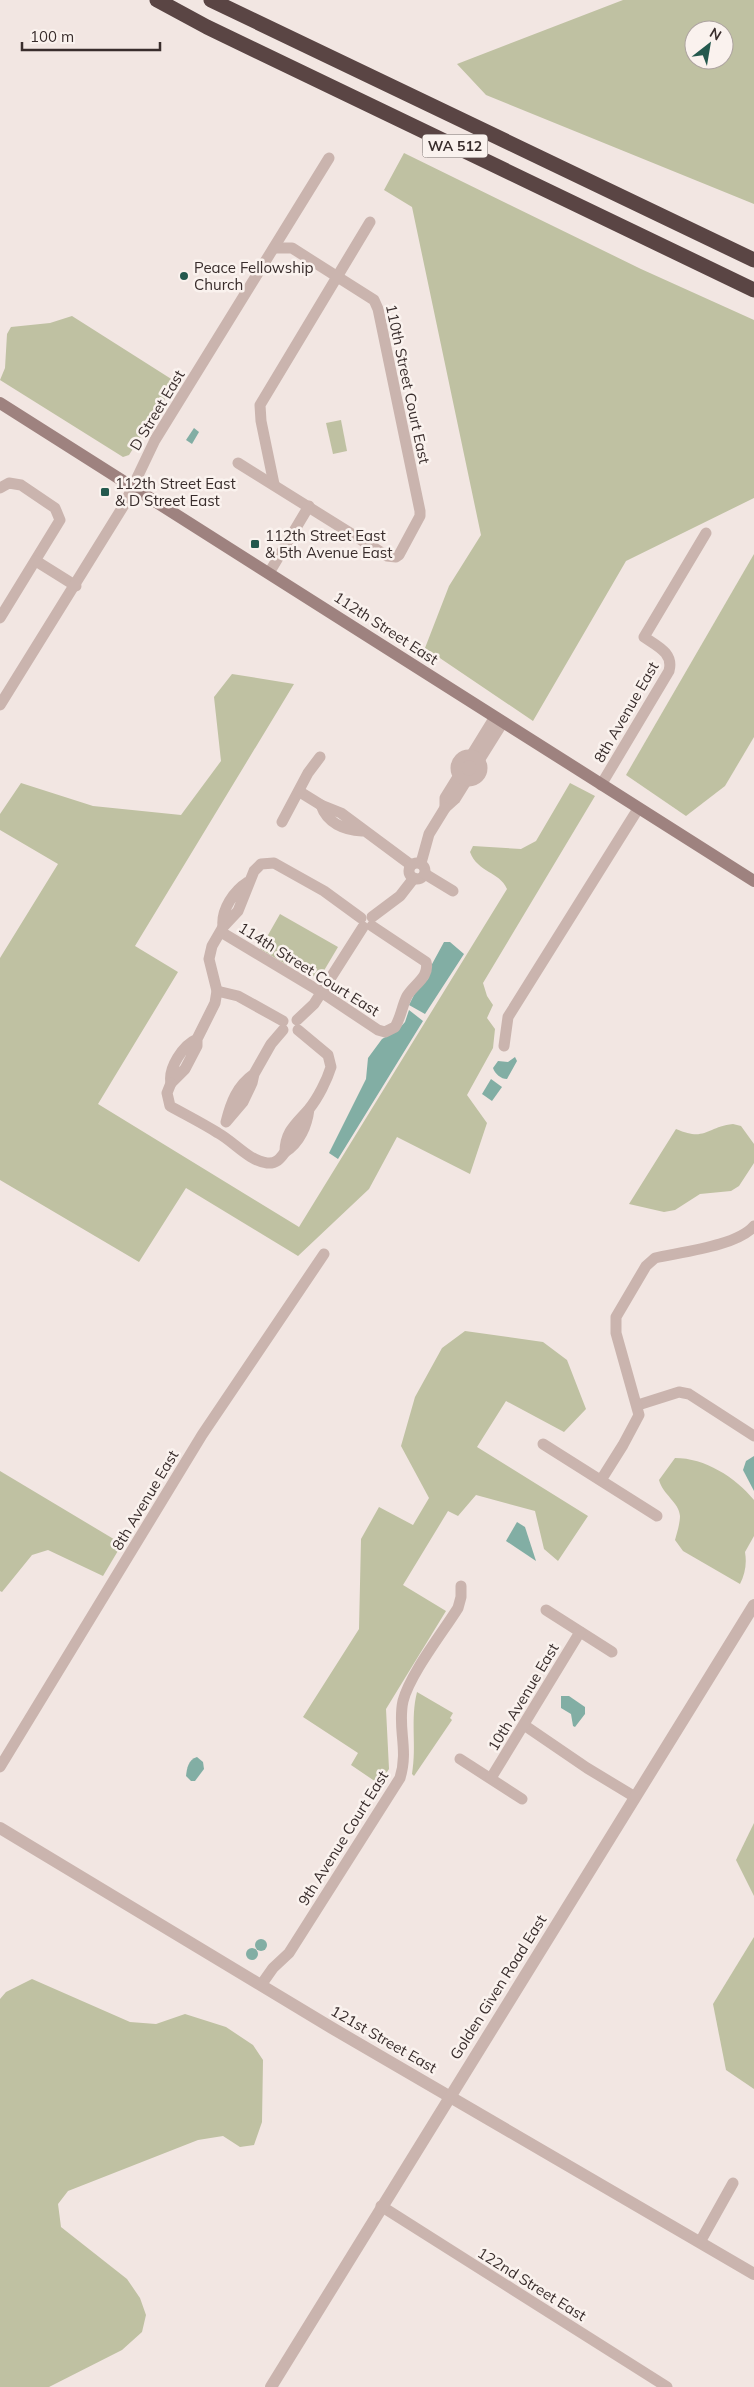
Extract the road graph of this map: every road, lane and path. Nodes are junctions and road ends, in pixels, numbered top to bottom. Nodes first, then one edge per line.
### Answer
1 (148, 0) edge
2 (157, 0) edge
3 (212, 0) edge
4 (207, 28) junction
5 (329, 158) dead end
6 (370, 222) dead end
7 (274, 248) junction
8 (754, 260) edge
9 (337, 276) junction
10 (754, 290) edge
11 (0, 403) edge
12 (238, 463) dead end
13 (274, 484) junction
14 (3, 486) edge
15 (132, 487) junction
16 (310, 506) junction
17 (706, 532) dead end
18 (36, 561) junction
19 (269, 573) junction
20 (76, 586) junction
21 (0, 618) edge
22 (2, 697) edge
23 (499, 720) junction
24 (320, 757) dead end
25 (475, 758) junction
26 (462, 779) junction
27 (602, 785) junction
28 (300, 792) junction
29 (638, 809) junction
30 (282, 822) dead end
31 (418, 870) junction
32 (754, 881) edge
33 (453, 891) dead end
34 (367, 922) junction
35 (222, 929) junction
36 (217, 991) junction
37 (321, 992) junction
38 (297, 1025) junction
39 (283, 1026) junction
40 (504, 1046) dead end
41 (219, 1133) junction
42 (754, 1226) edge
43 (324, 1254) dead end
44 (638, 1405) junction
45 (754, 1436) edge
46 (542, 1444) dead end
47 (600, 1480) junction
48 (657, 1516) dead end
49 (461, 1586) dead end
50 (754, 1605) edge
51 (546, 1610) dead end
52 (580, 1632) junction
53 (612, 1652) dead end
54 (524, 1725) junction
55 (460, 1759) dead end
56 (0, 1767) edge
57 (491, 1778) junction
58 (635, 1797) junction
59 (522, 1799) dead end
60 (0, 1828) edge
61 (261, 1985) junction
62 (450, 2096) junction
63 (733, 2183) dead end
64 (381, 2206) junction
65 (700, 2242) junction
66 (754, 2274) edge
67 (271, 2387) edge
68 (667, 2387) edge

1 - 4 highway
2 - 4 highway, WA 512
3 - 8 highway, WA 512
4 - 10 highway, WA 512
5 - 7 street, D Street East
6 - 9 street
7 - 9 street, 110th Street Court East
7 - 15 street, D Street East
9 - 13 street
9 - 16 street, 110th Street Court East
11 - 15 main road, 112th Street East
12 - 13 street
13 - 16 street
14 - 18 street
15 - 19 main road, 112th Street East
15 - 20 street, D Street East
16 - 19 street
17 - 27 street, 8th Avenue East
18 - 20 street
18 - 21 street
19 - 23 main road, 112th Street East
20 - 22 street, D Street East
23 - 25 street
23 - 27 main road, 112th Street East
24 - 28 street
25 - 26 street
25 - 26 street
26 - 31 street
27 - 29 main road, 112th Street East
28 - 30 street
28 - 31 street
29 - 32 main road, 112th Street East
29 - 40 street
31 - 33 street
31 - 34 street
34 - 35 street
34 - 37 street
34 - 37 street, 114th Street Court East
35 - 36 street
35 - 37 street, 114th Street Court East
36 - 39 street
36 - 41 street
37 - 38 street
38 - 39 street
38 - 41 street
39 - 41 street
42 - 44 street
43 - 56 street, 8th Avenue East
44 - 45 street
44 - 47 street
46 - 47 street
47 - 48 street
49 - 61 street, 9th Avenue Court East
50 - 58 street, Golden Given Road East
51 - 52 street
52 - 53 street
52 - 54 street, 10th Avenue East
54 - 57 street, 10th Avenue East
54 - 58 street
55 - 57 street
57 - 59 street
58 - 62 street, Golden Given Road East
60 - 61 street, 121st Street East
61 - 62 street, 121st Street East
62 - 64 street, Golden Given Road East
62 - 65 street, 121st Street East
63 - 65 street
64 - 67 street, Golden Given Road East
64 - 68 street, 122nd Street East
65 - 66 street, 121st Street East

